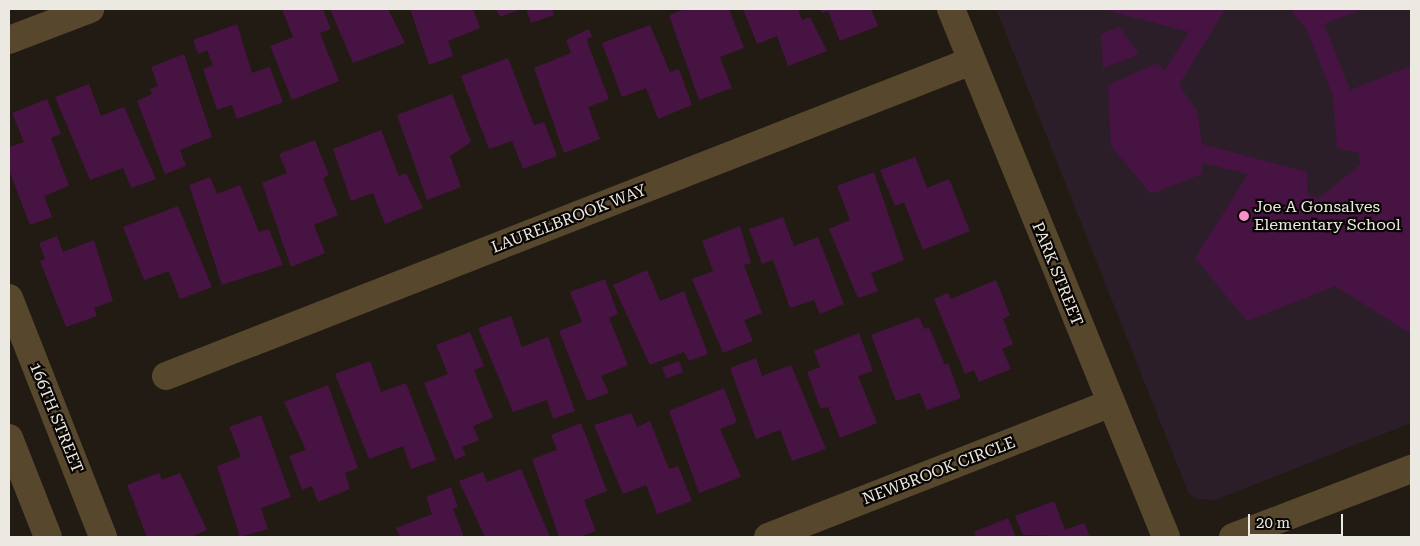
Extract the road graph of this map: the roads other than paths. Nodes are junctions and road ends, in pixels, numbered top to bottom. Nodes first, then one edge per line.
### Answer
1 (90, 9) edge
2 (951, 9) edge
3 (9, 40) edge
4 (972, 62) junction
5 (9, 298) edge
6 (166, 376) dead end
7 (1109, 404) junction
8 (9, 438) edge
9 (1411, 469) edge
10 (48, 537) edge
11 (103, 537) edge
12 (768, 537) edge
13 (1166, 537) edge
14 (1233, 537) edge

1 - 3 street
2 - 4 street, PARK STREET
4 - 6 street, LAURELBROOK WAY
4 - 7 street, PARK STREET
5 - 11 street, 166TH STREET
7 - 12 street, NEWBROOK CIRCLE
7 - 13 street, PARK STREET
8 - 10 street
9 - 14 street

